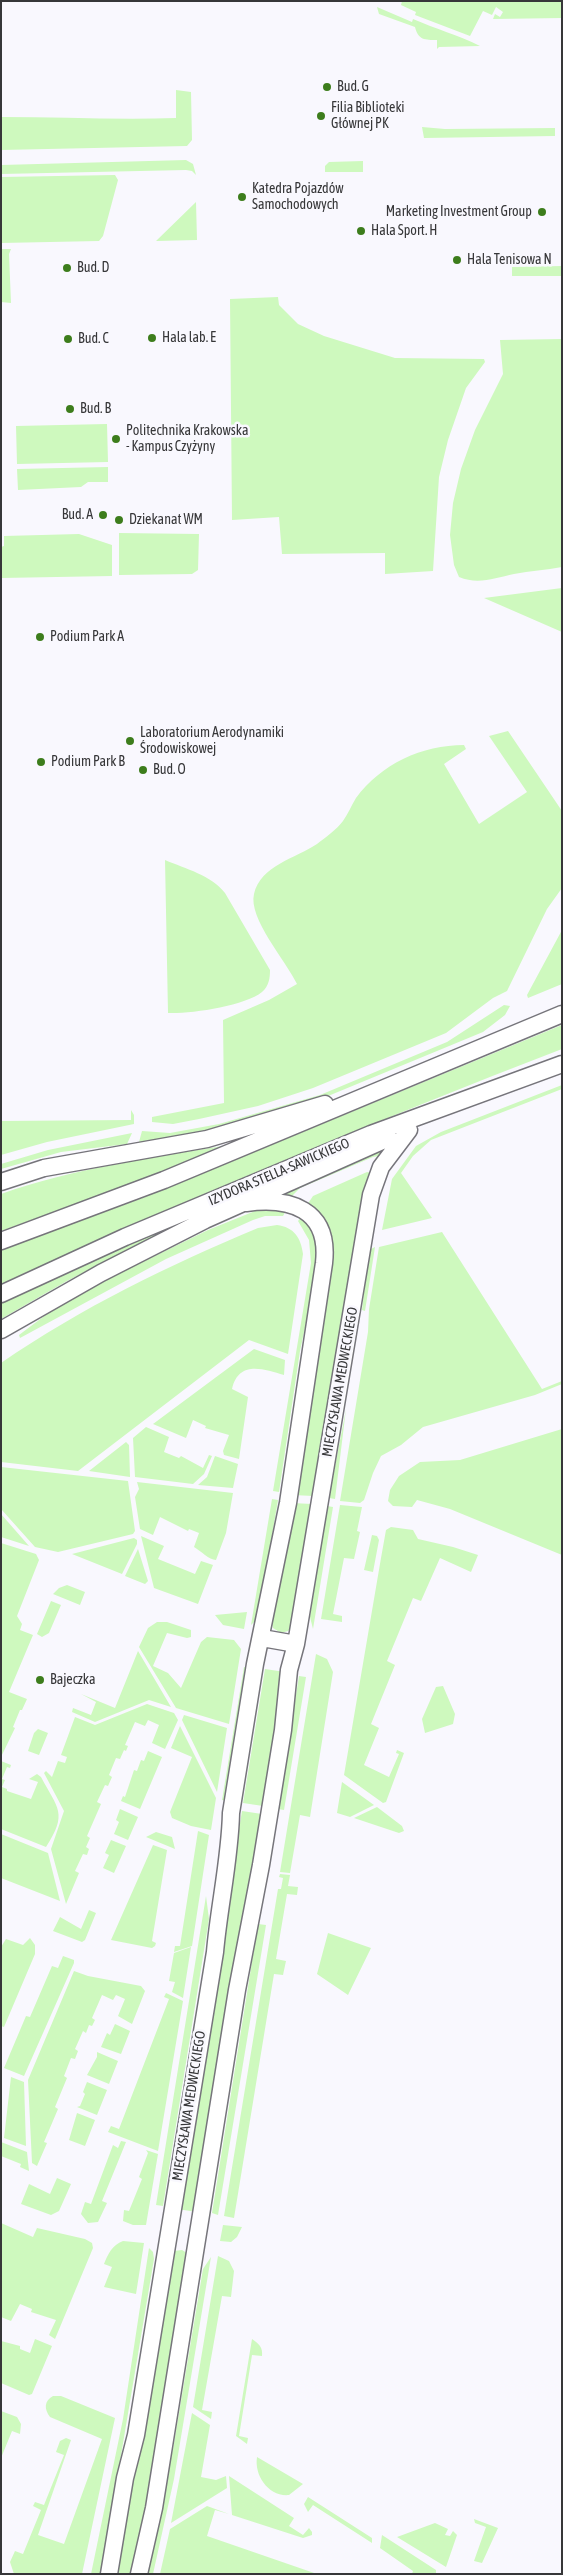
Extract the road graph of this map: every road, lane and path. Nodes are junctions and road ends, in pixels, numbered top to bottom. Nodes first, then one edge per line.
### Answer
1 (562, 1014) edge
2 (562, 1064) edge
3 (373, 1092) junction
4 (427, 1114) junction
5 (408, 1130) junction
6 (6, 1180) edge
7 (246, 1203) junction
8 (1, 1241) edge
9 (1, 1294) edge
10 (1, 1330) edge
11 (262, 1638) junction
12 (296, 1644) junction
13 (168, 2240) junction
14 (196, 2244) junction
15 (109, 2574) edge
16 (139, 2574) edge

1 - 3 street
2 - 4 street, IZYDORA STELLA-SAWICKIEGO
3 - 6 street
3 - 8 street
4 - 5 street
4 - 9 street, IZYDORA STELLA-SAWICKIEGO
5 - 7 street
5 - 12 street, MIECZYSŁAWA MEDWECKIEGO
7 - 10 street
7 - 11 street, MIECZYSŁAWA MEDWECKIEGO
11 - 12 street
11 - 13 street, MIECZYSŁAWA MEDWECKIEGO
12 - 14 street, MIECZYSŁAWA MEDWECKIEGO
13 - 14 street
13 - 15 street, MIECZYSŁAWA MEDWECKIEGO
14 - 16 street, MIECZYSŁAWA MEDWECKIEGO

